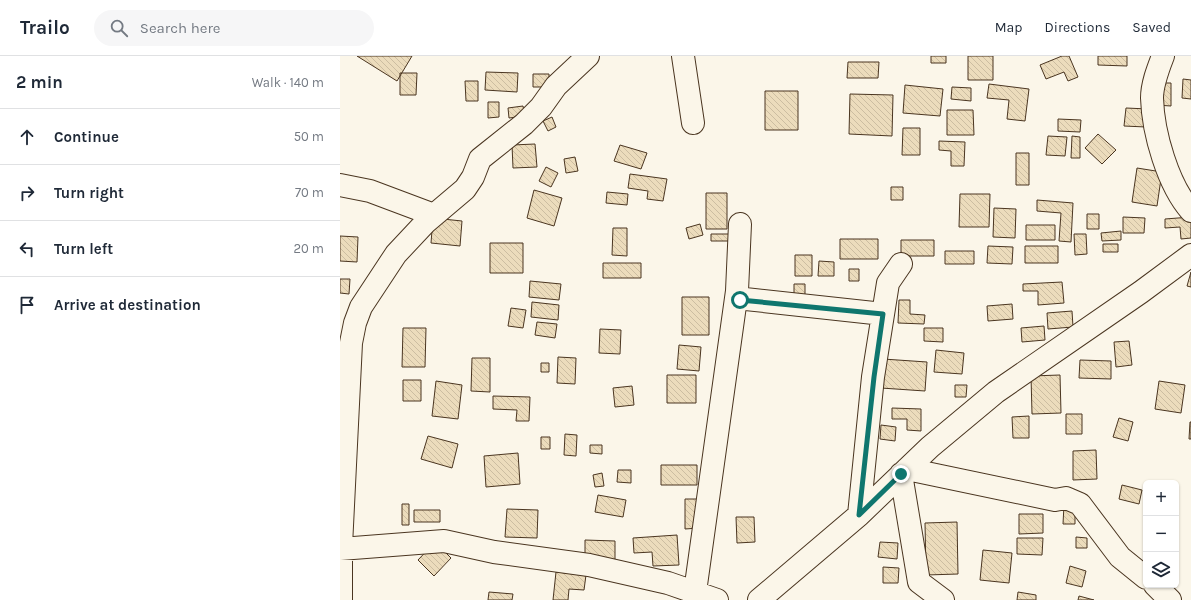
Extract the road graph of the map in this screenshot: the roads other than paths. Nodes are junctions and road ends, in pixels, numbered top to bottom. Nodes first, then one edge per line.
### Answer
1 (588, 56) edge
2 (683, 56) edge
3 (1163, 56) edge
4 (693, 123) dead end
5 (340, 185) edge
6 (1191, 211) edge
7 (434, 215) junction
8 (740, 224) dead end
9 (1191, 255) edge
10 (901, 264) dead end
11 (736, 298) junction
12 (883, 314) junction
13 (904, 472) junction
14 (859, 515) junction
15 (341, 549) edge
16 (1143, 576) edge
17 (1158, 588) edge
18 (695, 592) junction
19 (341, 600) edge
20 (717, 600) edge
21 (759, 600) edge
22 (943, 600) edge
23 (1170, 600) edge

1 - 7 street
2 - 4 street
3 - 6 street
5 - 7 street
7 - 15 street
8 - 11 street
9 - 13 street
10 - 12 street
11 - 12 street
11 - 18 street
12 - 14 street
13 - 14 street
13 - 16 street
13 - 22 street
14 - 21 street
15 - 18 street
15 - 19 street
17 - 23 street
18 - 20 street

